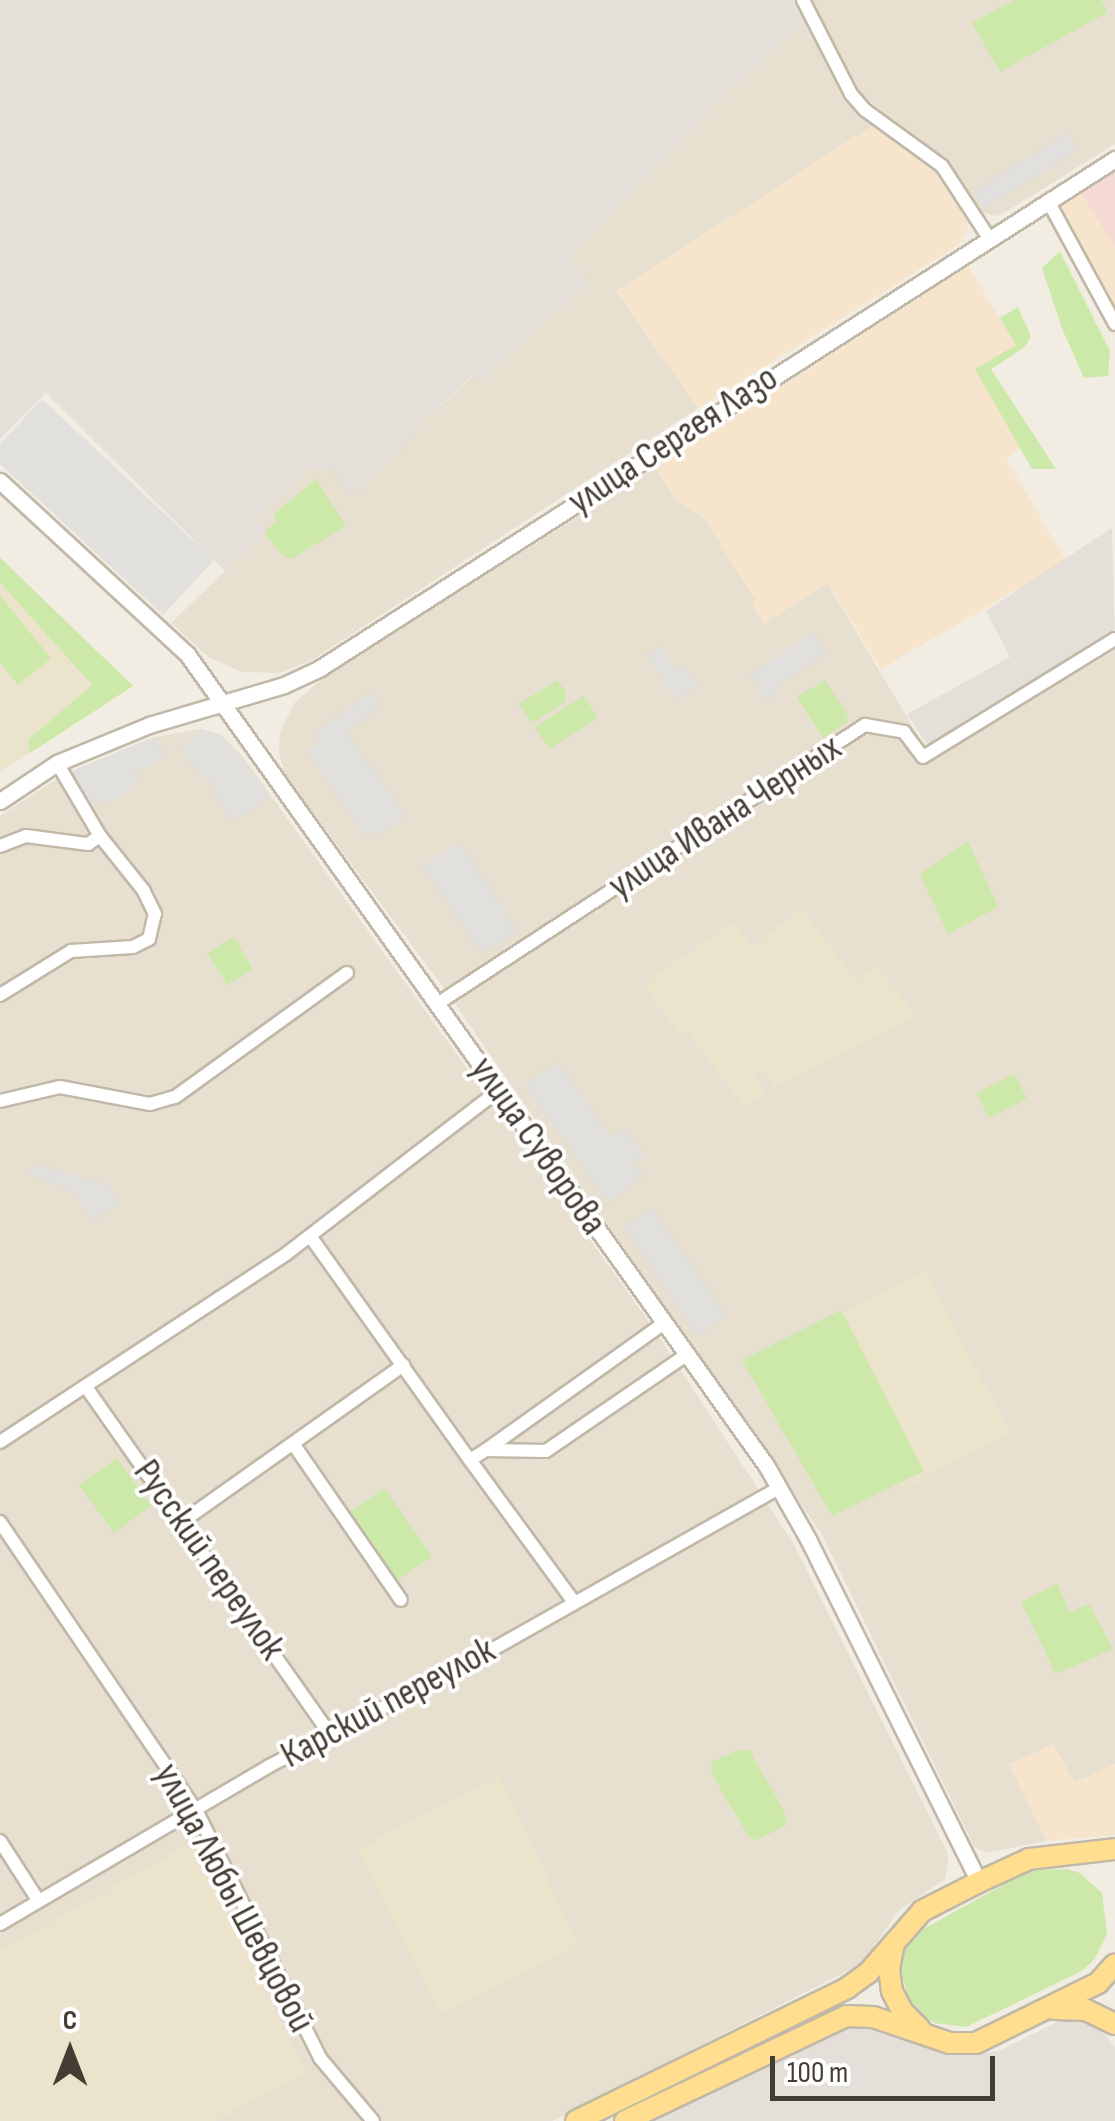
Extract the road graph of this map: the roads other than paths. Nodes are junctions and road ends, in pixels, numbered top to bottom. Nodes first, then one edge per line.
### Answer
1 (803, 0) edge
2 (1115, 159) edge
3 (1048, 201) junction
4 (989, 238) junction
5 (1115, 324) edge
6 (0, 481) edge
7 (1115, 639) edge
8 (223, 705) junction
9 (57, 764) junction
10 (0, 801) edge
11 (100, 836) junction
12 (0, 846) edge
13 (347, 974) dead end
14 (0, 996) edge
15 (437, 1004) junction
16 (498, 1090) junction
17 (0, 1102) edge
18 (310, 1236) junction
19 (664, 1323) junction
20 (686, 1355) junction
21 (403, 1365) junction
22 (86, 1386) junction
23 (0, 1442) edge
24 (294, 1445) junction
25 (486, 1450) junction
26 (470, 1460) junction
27 (779, 1488) junction
28 (183, 1521) junction
29 (0, 1522) edge
30 (401, 1600) dead end
31 (574, 1602) junction
32 (332, 1735) junction
33 (196, 1810) junction
34 (0, 1842) edge
35 (1115, 1849) edge
36 (979, 1882) junction
37 (38, 1900) junction
38 (0, 1924) edge
39 (894, 1942) junction
40 (1115, 1964) edge
41 (1046, 2010) junction
42 (1115, 2024) edge
43 (920, 2030) junction
44 (373, 2121) edge
45 (576, 2121) edge
46 (625, 2121) edge

1 - 4 street
2 - 3 street, улица Сергея Лазо
3 - 4 street, улица Сергея Лазо
3 - 5 street
4 - 8 street, улица Сергея Лазо
6 - 8 street, улица Суворова
7 - 15 street, улица Ивана Черных
8 - 9 street, улица Сергея Лазо
8 - 15 street, улица Суворова
9 - 10 street, улица Сергея Лазо
9 - 11 street
11 - 12 street
11 - 14 street
13 - 17 street
15 - 16 street, улица Суворова
16 - 18 street
16 - 19 street, улица Суворова
18 - 21 street
18 - 22 street
19 - 20 street, улица Суворова
19 - 25 street
20 - 25 street
20 - 27 street, улица Суворова
21 - 24 street
21 - 26 street
22 - 23 street
22 - 28 street, Русский переулок
24 - 28 street
24 - 30 street
25 - 26 street
26 - 31 street
27 - 31 street, Карский переулок
27 - 36 street, улица Суворова
28 - 32 street, Русский переулок
29 - 33 street, улица Любы Шевцовой
31 - 32 street, Карский переулок
32 - 33 street, Карский переулок
33 - 37 street, Карский переулок
33 - 44 street, улица Любы Шевцовой
34 - 37 street
35 - 36 main road
36 - 39 main road
37 - 38 street, Карский переулок
39 - 43 main road
39 - 45 main road
40 - 41 main road
41 - 42 main road
41 - 43 main road
43 - 46 main road

